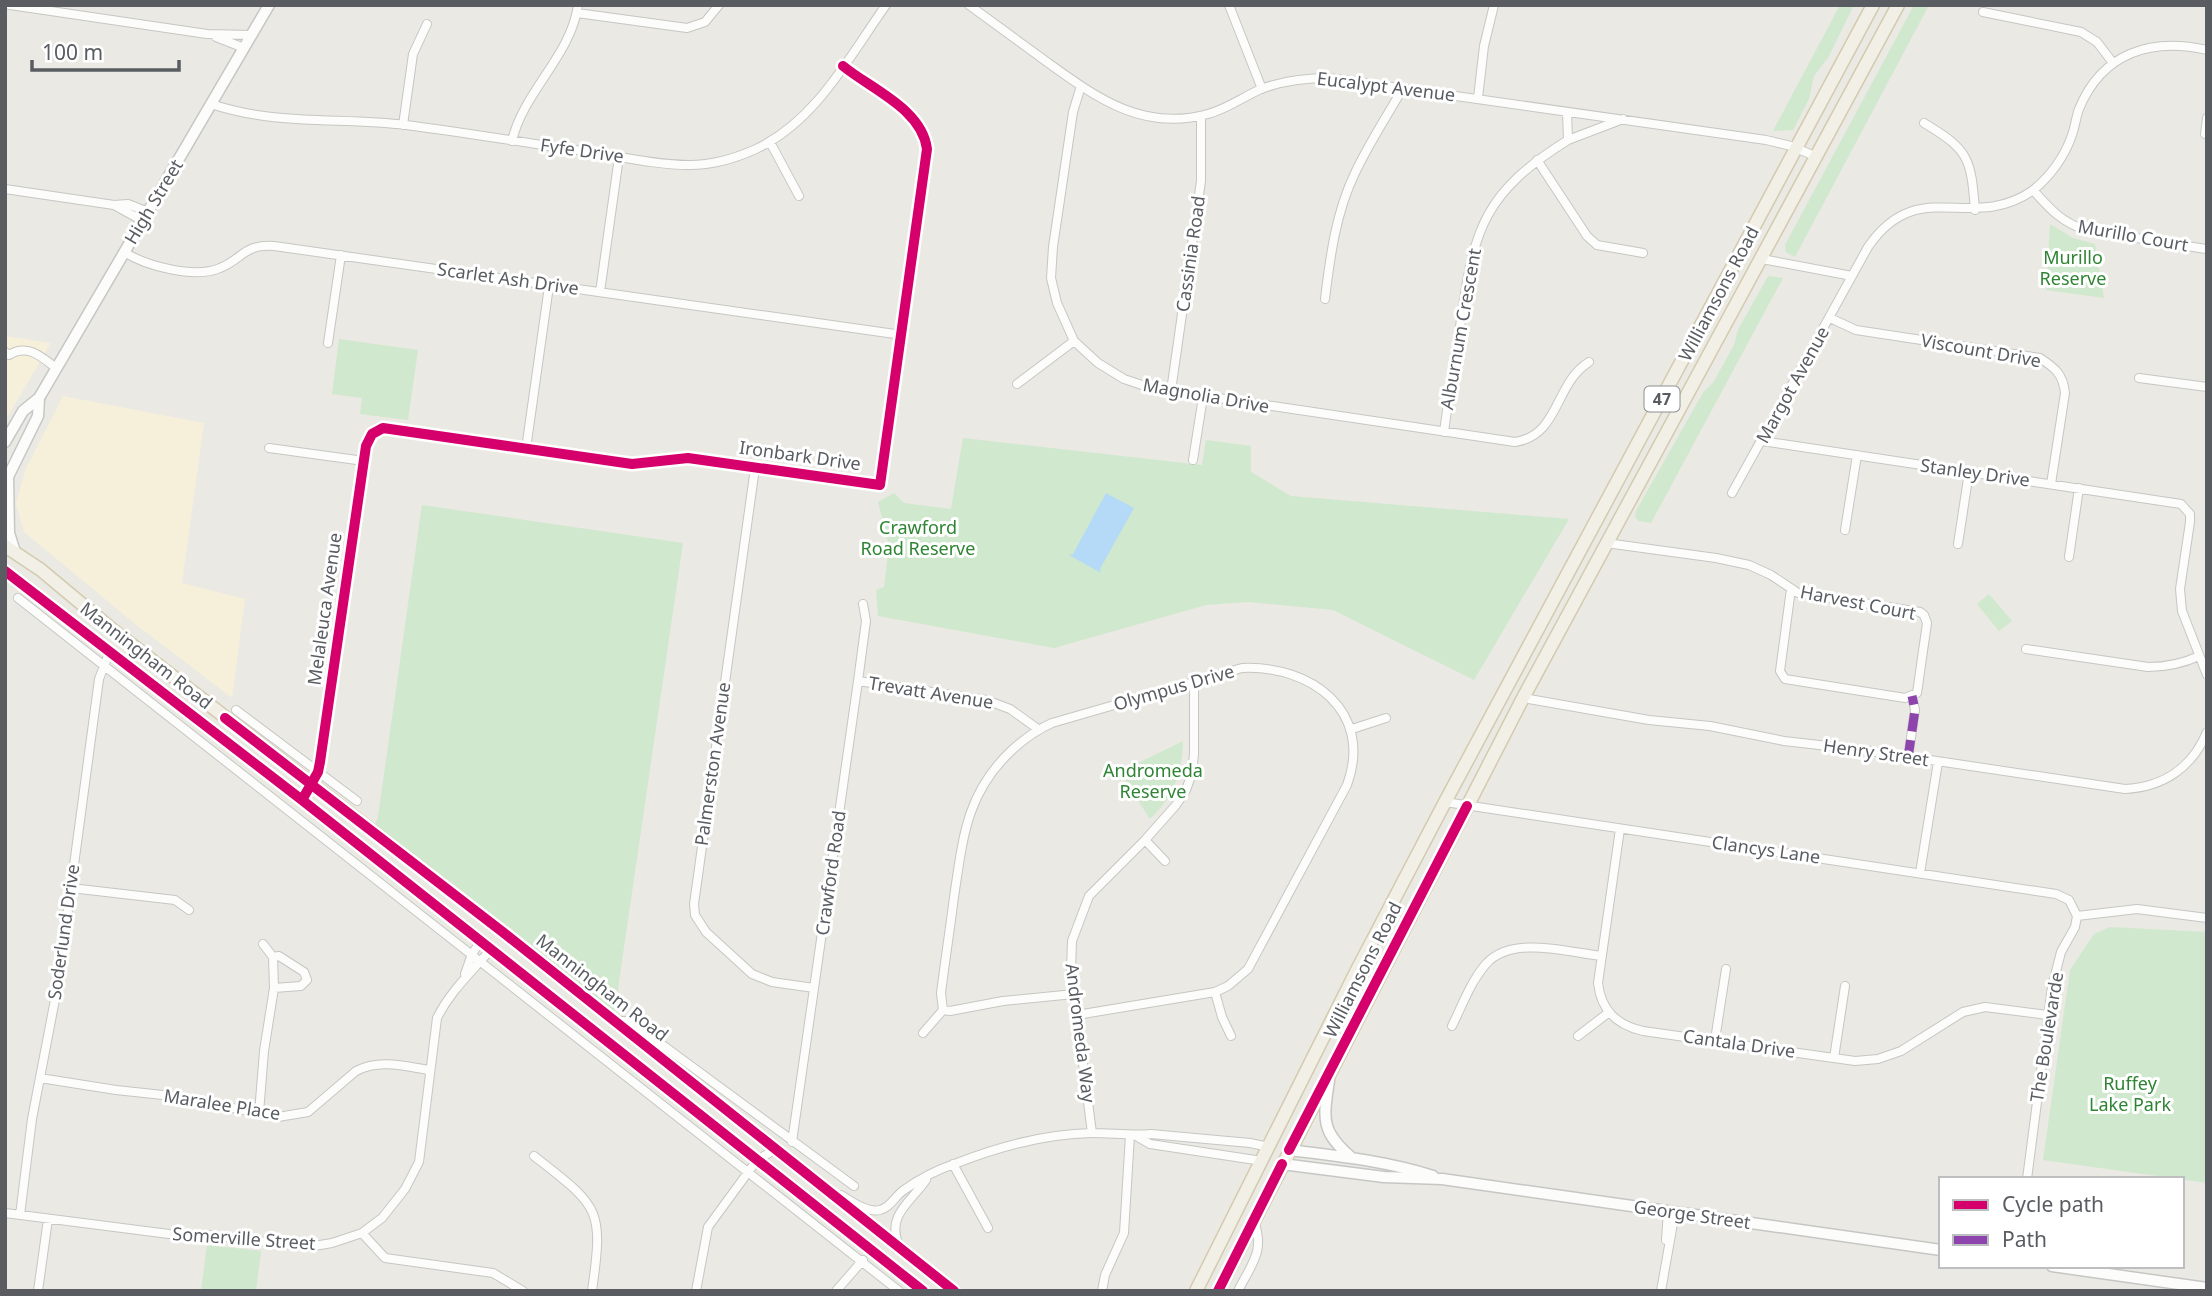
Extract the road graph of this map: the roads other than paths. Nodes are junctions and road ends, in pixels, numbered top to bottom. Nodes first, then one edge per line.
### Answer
1 (10, 5) edge
2 (269, 5) edge
3 (719, 5) edge
4 (886, 5) edge
5 (969, 5) edge
6 (1229, 5) edge
7 (1494, 5) edge
8 (1873, 5) edge
9 (1898, 5) edge
10 (577, 9) edge
11 (1983, 12) dead end
12 (427, 24) dead end
13 (206, 34) junction
14 (251, 35) junction
15 (244, 48) junction
16 (2207, 50) edge
17 (2113, 63) junction
18 (843, 66) junction
19 (1081, 86) junction
20 (1403, 88) junction
21 (1262, 89) junction
22 (1478, 98) junction
23 (211, 104) junction
24 (1567, 111) junction
25 (1201, 116) junction
26 (2207, 118) edge
27 (1623, 119) junction
28 (1924, 123) dead end
29 (402, 125) junction
30 (2204, 134) dead end
31 (1568, 140) junction
32 (512, 141) junction
33 (770, 142) junction
34 (1797, 148) junction
35 (620, 157) junction
36 (1817, 157) junction
37 (1537, 160) junction
38 (5, 189) edge
39 (2033, 190) junction
40 (799, 196) dead end
41 (1975, 210) junction
42 (145, 216) junction
43 (2206, 248) edge
44 (124, 252) junction
45 (1643, 253) dead end
46 (341, 255) junction
47 (1762, 259) junction
48 (1852, 276) junction
49 (548, 286) junction
50 (600, 292) junction
51 (1325, 299) dead end
52 (1830, 318) junction
53 (902, 335) junction
54 (1074, 341) junction
55 (328, 342) dead end
56 (7, 353) edge
57 (1589, 362) dead end
58 (56, 368) junction
59 (2139, 378) dead end
60 (1017, 384) dead end
61 (2207, 387) edge
62 (1171, 391) junction
63 (1203, 397) junction
64 (39, 398) junction
65 (383, 428) joint
66 (1444, 432) junction
67 (1762, 441) junction
68 (5, 442) edge
69 (269, 448) dead end
70 (526, 449) junction
71 (1857, 455) junction
72 (1193, 460) dead end
73 (364, 461) junction
74 (755, 468) junction
75 (1969, 472) junction
76 (7, 480) edge
77 (2051, 484) junction
78 (2079, 488) junction
79 (1732, 493) dead end
80 (1845, 530) dead end
81 (1587, 537) junction
82 (1606, 543) junction
83 (1958, 544) dead end
84 (10, 549) edge
85 (2069, 557) dead end
86 (5, 571) edge
87 (5, 581) edge
88 (29, 588) junction
89 (1791, 589) junction
90 (18, 598) dead end
91 (863, 604) dead end
92 (2026, 649) dead end
93 (110, 651) junction
94 (2199, 656) junction
95 (103, 665) junction
96 (2207, 675) edge
97 (858, 681) junction
98 (1194, 682) junction
99 (1912, 696) junction
100 (1523, 698) junction
101 (236, 710) dead end
102 (1386, 718) dead end
103 (1038, 729) junction
104 (1352, 729) junction
105 (2207, 732) edge
106 (1908, 758) junction
107 (1938, 762) junction
108 (318, 772) junction
109 (312, 785) junction
110 (302, 800) junction
111 (357, 801) dead end
112 (1445, 802) junction
113 (1467, 806) junction
114 (1620, 829) junction
115 (1144, 839) junction
116 (1165, 861) dead end
117 (1920, 873) junction
118 (71, 888) junction
119 (188, 910) dead end
120 (2077, 916) junction
121 (2207, 918) edge
122 (499, 929) junction
123 (263, 944) dead end
124 (486, 945) junction
125 (472, 954) junction
126 (1601, 956) junction
127 (273, 957) junction
128 (481, 961) junction
129 (1726, 969) dead end
130 (464, 976) junction
131 (1845, 986) dead end
132 (274, 988) junction
133 (814, 988) junction
134 (1215, 992) junction
135 (1074, 994) junction
136 (943, 1010) junction
137 (1608, 1013) junction
138 (1077, 1015) junction
139 (2049, 1015) junction
140 (615, 1021) junction
141 (1452, 1026) dead end
142 (923, 1032) dead end
143 (1231, 1036) dead end
144 (1578, 1036) dead end
145 (1715, 1040) junction
146 (1834, 1058) junction
147 (429, 1070) junction
148 (1330, 1071) junction
149 (40, 1078) junction
150 (259, 1113) junction
151 (1092, 1133) junction
152 (1133, 1135) junction
153 (792, 1142) junction
154 (1269, 1147) junction
155 (776, 1149) junction
156 (1289, 1150) junction
157 (806, 1152) junction
158 (534, 1156) dead end
159 (1352, 1158) junction
160 (758, 1160) junction
161 (1262, 1161) junction
162 (953, 1164) junction
163 (1282, 1164) junction
164 (747, 1173) junction
165 (806, 1173) junction
166 (928, 1177) junction
167 (2026, 1177) edge
168 (1442, 1179) junction
169 (854, 1186) dead end
170 (824, 1187) junction
171 (1672, 1212) junction
172 (5, 1213) edge
173 (20, 1215) junction
174 (48, 1219) junction
175 (1254, 1221) junction
176 (871, 1224) junction
177 (988, 1228) dead end
178 (362, 1233) junction
179 (858, 1239) junction
180 (899, 1247) junction
181 (1939, 1250) edge
182 (863, 1260) junction
183 (2066, 1268) edge
184 (2207, 1288) edge
185 (38, 1291) edge
186 (523, 1291) edge
187 (592, 1291) edge
188 (696, 1291) edge
189 (836, 1291) edge
190 (899, 1291) edge
191 (923, 1291) edge
192 (954, 1291) edge
193 (1102, 1291) edge
194 (1196, 1291) edge
195 (1218, 1291) edge
196 (1238, 1291) edge
197 (1661, 1291) edge

1 - 13 street
2 - 14 main road, High Street
3 - 10 street
4 - 18 street, Fyfe Drive
5 - 19 street, Eucalypt Avenue
6 - 21 street
7 - 22 street
8 - 34 main road, Williamsons Road / 47
9 - 36 main road, Williamsons Road / 47
10 - 32 street
11 - 17 street
12 - 29 street
13 - 14 street
13 - 15 street
14 - 15 main road, High Street
15 - 23 main road, High Street
16 - 17 street, Margot Avenue
17 - 39 street, Margot Avenue
18 - 33 street, Fyfe Drive
18 - 53 street, Ironbark Drive
19 - 25 street, Eucalypt Avenue
19 - 54 street, Magnolia Drive
20 - 21 street, Eucalypt Avenue
20 - 22 street, Eucalypt Avenue
20 - 51 street
21 - 25 street, Eucalypt Avenue
22 - 24 street, Eucalypt Avenue
23 - 29 street, Fyfe Drive
23 - 42 main road, High Street
24 - 27 street, Eucalypt Avenue
24 - 31 street
25 - 62 street, Cassinia Road
26 - 30 street
27 - 31 street, Alburnum Crescent
27 - 34 street, Eucalypt Avenue
28 - 41 street
29 - 32 street, Fyfe Drive
31 - 37 street, Alburnum Crescent
32 - 35 street, Fyfe Drive
33 - 35 street, Fyfe Drive
33 - 40 street
34 - 36 street, Eucalypt Avenue
34 - 81 main road, Williamsons Road / 47
35 - 50 street
36 - 47 main road, Williamsons Road / 47
37 - 45 street
37 - 66 street, Alburnum Crescent
38 - 42 street
39 - 41 street, Margot Avenue
39 - 43 street, Murillo Court
41 - 48 street, Margot Avenue
42 - 44 main road, High Street
44 - 46 street, Scarlet Ash Drive
44 - 58 main road, High Street
46 - 49 street, Scarlet Ash Drive
46 - 55 street
47 - 48 street
47 - 82 main road, Williamsons Road / 47
48 - 52 street, Margot Avenue
49 - 50 street, Scarlet Ash Drive
49 - 70 street
50 - 53 street, Scarlet Ash Drive
52 - 67 street, Margot Avenue
52 - 77 street, Viscount Drive
53 - 74 street, Ironbark Drive
54 - 60 street
54 - 62 street, Magnolia Drive
56 - 58 street
57 - 66 street, Magnolia Drive
58 - 64 main road, High Street
59 - 61 street
62 - 63 street, Magnolia Drive
63 - 66 street, Magnolia Drive
63 - 72 street
64 - 68 main road, High Street
64 - 76 main road, High Street
65 - 70 street, Ironbark Drive
65 - 73 street, Melaleuca Avenue
67 - 71 street, Stanley Drive
67 - 79 street, Margot Avenue
69 - 73 street
70 - 74 street, Ironbark Drive
71 - 75 street, Stanley Drive
71 - 80 street
73 - 108 street, Melaleuca Avenue
74 - 133 street, Palmerston Avenue
75 - 77 street, Stanley Drive
75 - 83 street
76 - 84 main road
77 - 78 street, Stanley Drive
78 - 85 street
78 - 94 street, Stanley Drive
81 - 82 main road
81 - 112 main road, Williamsons Road / 47
82 - 89 street, Harvest Court
82 - 100 main road, Williamsons Road / 47
84 - 109 main road, Manningham Road
86 - 88 main road, Manningham Road
87 - 88 main road
88 - 93 main road, Manningham Road
89 - 99 street, Harvest Court
89 - 99 street, Harvest Court
90 - 95 street, Manningham Road
91 - 97 street, Crawford Road
92 - 94 street
93 - 95 street, Soderlund Drive
93 - 110 main road, Manningham Road
94 - 96 street
95 - 118 street, Soderlund Drive
95 - 125 street, Manningham Road
97 - 103 street, Trevatt Avenue
97 - 133 street, Crawford Road
98 - 103 street, Olympus Drive
98 - 104 street, Olympus Drive
98 - 115 street, Andromeda Way
99 - 106 street, Harvest Court
100 - 106 street, Henry Street
100 - 113 main road, Williamsons Road / 47
101 - 108 street, Manningham Road
102 - 104 street
103 - 136 street, Olympus Drive
104 - 134 street
105 - 107 street, Henry Street
106 - 107 street, Henry Street
107 - 117 street
108 - 109 street, Melaleuca Avenue
108 - 111 street, Manningham Road
109 - 110 street, Melaleuca Avenue
109 - 122 main road, Manningham Road
110 - 124 main road, Manningham Road
112 - 113 street, Clancys Lane
112 - 154 main road, Williamsons Road / 47
113 - 114 street, Clancys Lane
113 - 148 main road, Williamsons Road / 47
114 - 117 street, Clancys Lane
114 - 126 street
115 - 116 street
115 - 135 street, Andromeda Way
117 - 120 street, Clancys Lane
118 - 119 street
118 - 149 street, Soderlund Drive
120 - 121 street
120 - 139 street, The Boulevarde
122 - 124 main road
122 - 140 main road, Manningham Road
123 - 127 street
124 - 125 street, Somerville Street
124 - 128 street, Somerville Street
124 - 160 main road, Manningham Road
125 - 128 street, Manningham Road
125 - 130 street, Somerville Street
126 - 137 street
126 - 141 street
127 - 132 street
127 - 132 street
128 - 130 street, Somerville Street
128 - 164 street, Manningham Road
129 - 145 street
130 - 147 street, Somerville Street
131 - 146 street
132 - 150 street
133 - 153 street, Crawford Road
134 - 138 street
134 - 143 street
135 - 136 street
135 - 138 street, Andromeda Way
136 - 142 street
137 - 144 street
137 - 145 street, Cantala Drive
138 - 151 street, Andromeda Way
139 - 146 street, Cantala Drive
139 - 167 street, The Boulevarde
140 - 153 street, Manningham Road
140 - 155 main road, Manningham Road
145 - 146 street, Cantala Drive
147 - 150 street, Maralee Place
147 - 178 street, Somerville Street
148 - 156 main road, Williamsons Road / 47
148 - 159 main road
149 - 150 street, Maralee Place
149 - 173 street, Soderlund Drive
151 - 152 street
151 - 162 street
152 - 154 street
152 - 161 street
152 - 193 street
153 - 157 street, Manningham Road
154 - 156 main road
154 - 161 main road, Williamsons Road / 47
155 - 160 street
155 - 165 main road, Manningham Road
156 - 159 main road, George Street
156 - 163 main road, Williamsons Road / 47
157 - 165 street
157 - 169 street, Manningham Road
158 - 187 street
159 - 168 main road, George Street
160 - 164 street
160 - 179 main road, Manningham Road
161 - 163 main road
161 - 194 main road, Williamsons Road / 47
162 - 166 street
162 - 177 street
163 - 168 main road, George Street
163 - 175 main road, Williamsons Road / 47
164 - 182 street, Manningham Road
164 - 188 street
165 - 170 main road, Manningham Road
166 - 170 street
166 - 180 street
168 - 171 main road, George Street
170 - 176 main road, Manningham Road
171 - 181 main road, George Street
171 - 197 street
172 - 173 street, Somerville Street
173 - 174 street, Somerville Street
174 - 178 street, Somerville Street
174 - 185 street
175 - 195 main road, Williamsons Road / 47
175 - 196 street, Williamsons Road
176 - 179 main road
176 - 180 main road, Manningham Road
178 - 186 street
179 - 191 main road, Manningham Road
180 - 192 main road, Manningham Road
182 - 189 street
182 - 190 street, Manningham Road
183 - 184 main road

